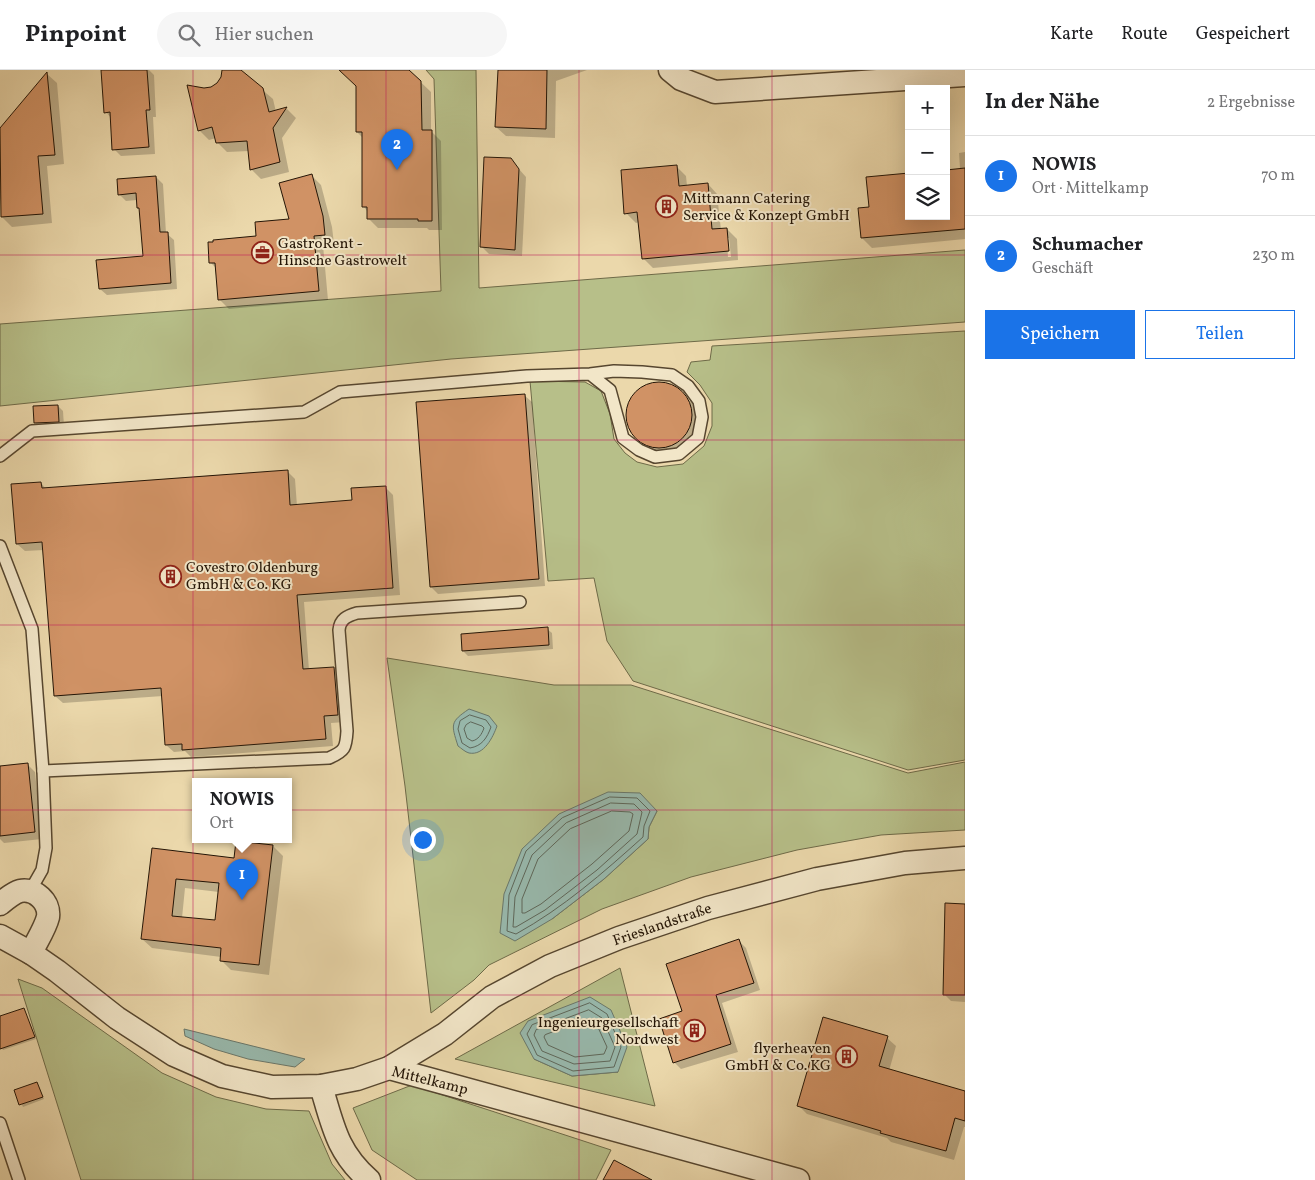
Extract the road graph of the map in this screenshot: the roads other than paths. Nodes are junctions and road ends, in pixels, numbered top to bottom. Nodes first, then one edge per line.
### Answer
1 (670, 70) edge
2 (965, 75) edge
3 (590, 374) junction
4 (0, 456) edge
5 (0, 546) edge
6 (520, 602) dead end
7 (43, 771) junction
8 (965, 858) edge
9 (30, 891) junction
10 (0, 904) edge
11 (0, 936) edge
12 (30, 953) junction
13 (389, 1068) junction
14 (321, 1086) junction
15 (0, 1123) edge
16 (19, 1180) edge
17 (369, 1180) edge
18 (798, 1180) edge

1 - 2 street
3 - 3 lane
3 - 4 lane
5 - 7 lane
6 - 7 lane
7 - 9 lane
8 - 13 street, Frieslandstraße
9 - 10 street
9 - 12 street
11 - 12 street, Mittelkamp
12 - 14 street, Mittelkamp
13 - 14 street, Mittelkamp
13 - 18 street, Mittelkamp
14 - 17 street
15 - 16 lane

